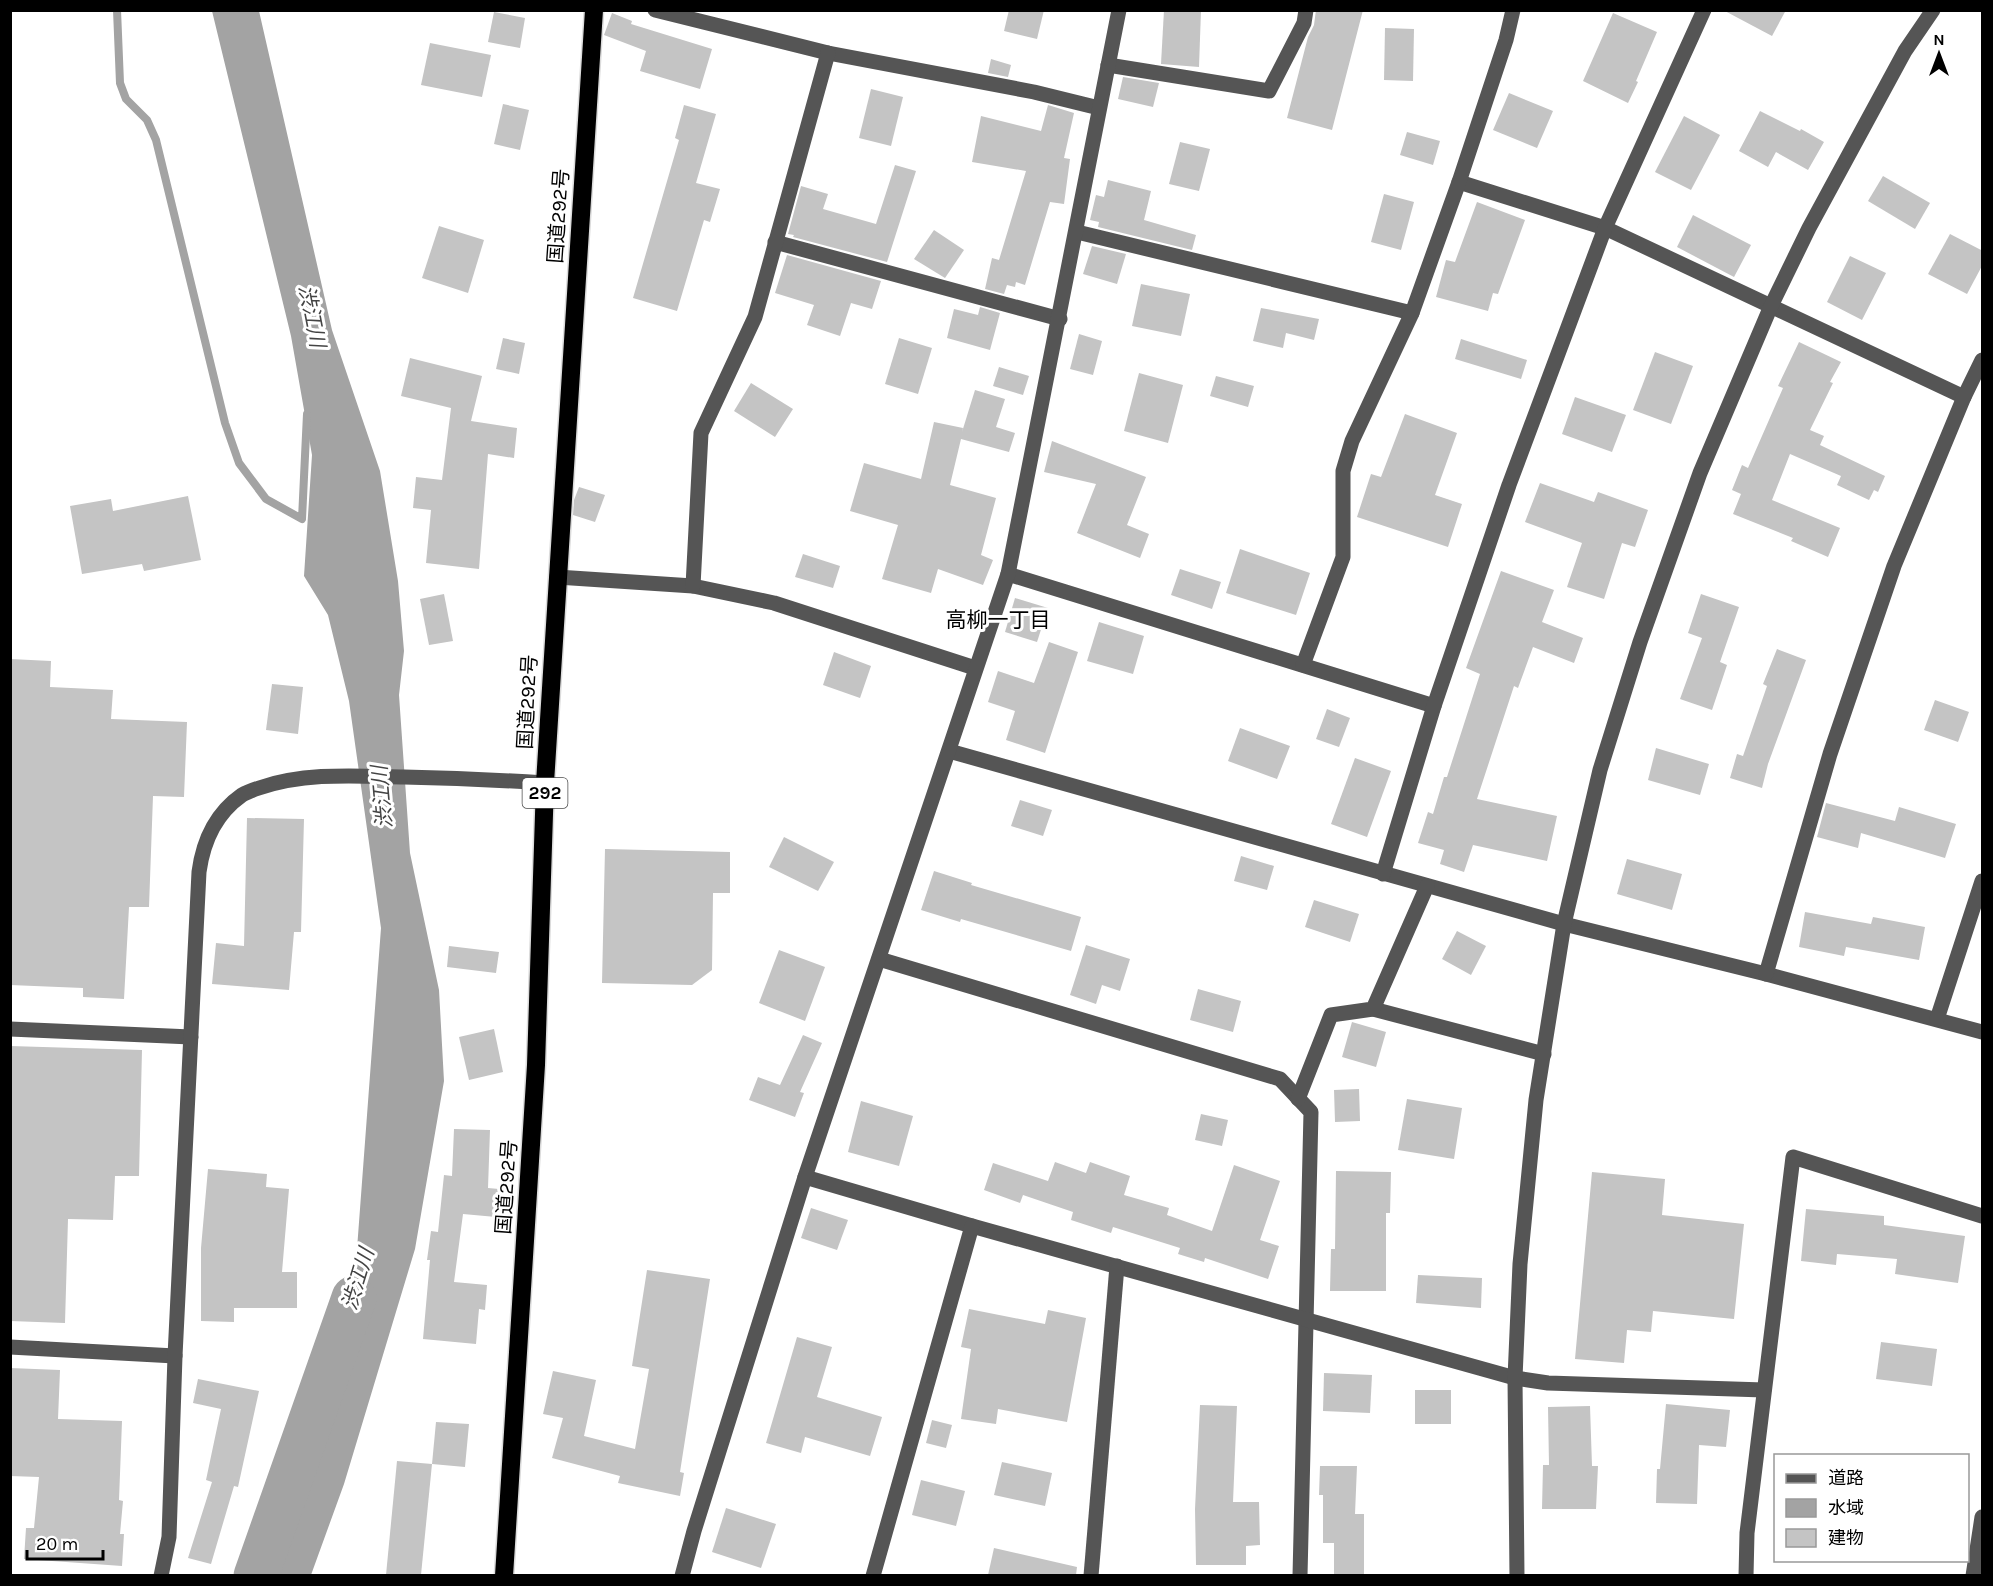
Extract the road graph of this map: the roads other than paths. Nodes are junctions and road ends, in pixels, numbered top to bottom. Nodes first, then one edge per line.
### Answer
1 (594, 10) edge
2 (655, 10) edge
3 (1119, 10) edge
4 (1306, 10) edge
5 (1513, 10) edge
6 (1704, 10) edge
7 (1933, 10) edge
8 (828, 53) junction
9 (1108, 65) junction
10 (1099, 108) junction
11 (1459, 182) junction
12 (1605, 228) junction
13 (1077, 232) junction
14 (776, 242) junction
15 (1771, 306) junction
16 (1412, 313) junction
17 (1060, 319) junction
18 (1983, 360) edge
19 (1964, 397) junction
20 (1008, 574) junction
21 (557, 577) junction
22 (693, 586) junction
23 (1303, 665) junction
24 (975, 668) junction
25 (1434, 706) junction
26 (949, 751) junction
27 (545, 783) junction
28 (1383, 874) junction
29 (1983, 881) edge
30 (1427, 886) junction
31 (1564, 924) junction
32 (879, 958) junction
33 (1766, 974) junction
34 (1373, 1009) junction
35 (1937, 1019) junction
36 (10, 1029) edge
37 (1983, 1032) edge
38 (191, 1037) junction
39 (1544, 1054) junction
40 (1298, 1099) junction
41 (805, 1177) junction
42 (1983, 1216) edge
43 (972, 1226) junction
44 (1117, 1266) junction
45 (1306, 1319) junction
46 (10, 1347) edge
47 (175, 1356) junction
48 (1515, 1378) junction
49 (1764, 1390) junction
50 (1983, 1517) edge
51 (161, 1575) edge
52 (504, 1575) edge
53 (682, 1575) edge
54 (873, 1575) edge
55 (1091, 1575) edge
56 (1300, 1575) edge
57 (1517, 1575) edge
58 (1746, 1575) edge
59 (1973, 1575) edge

1 - 21 highway, 国道292号 / 292
2 - 8 street
3 - 9 street
4 - 9 street
5 - 11 street
6 - 12 street
7 - 15 street
8 - 10 street
8 - 14 street
9 - 10 street
10 - 13 street
11 - 12 street
11 - 16 street
12 - 15 street
12 - 25 street
13 - 16 street
13 - 17 street
14 - 17 street
14 - 22 street
15 - 19 street
15 - 31 street
16 - 23 street
17 - 20 street
18 - 19 street
19 - 33 street
20 - 23 street
20 - 24 street
21 - 22 street
21 - 27 highway, 国道292号 / 292
22 - 24 street
23 - 25 street
24 - 26 street
25 - 28 street
26 - 28 street
26 - 32 street
27 - 38 street
27 - 52 highway, 国道292号 / 292
28 - 30 street
29 - 35 street
30 - 31 street
30 - 34 street
31 - 33 street
31 - 39 street
32 - 40 street
32 - 41 street
33 - 35 street
34 - 39 street
34 - 40 street
35 - 37 street
36 - 38 street
38 - 47 street
39 - 48 street
40 - 45 street
41 - 43 street
41 - 53 street
42 - 49 street
43 - 44 street
43 - 54 street
44 - 45 street
44 - 55 street
45 - 48 street
45 - 56 street
46 - 47 street
47 - 51 street
48 - 49 street
48 - 57 street
49 - 58 street
50 - 59 street

